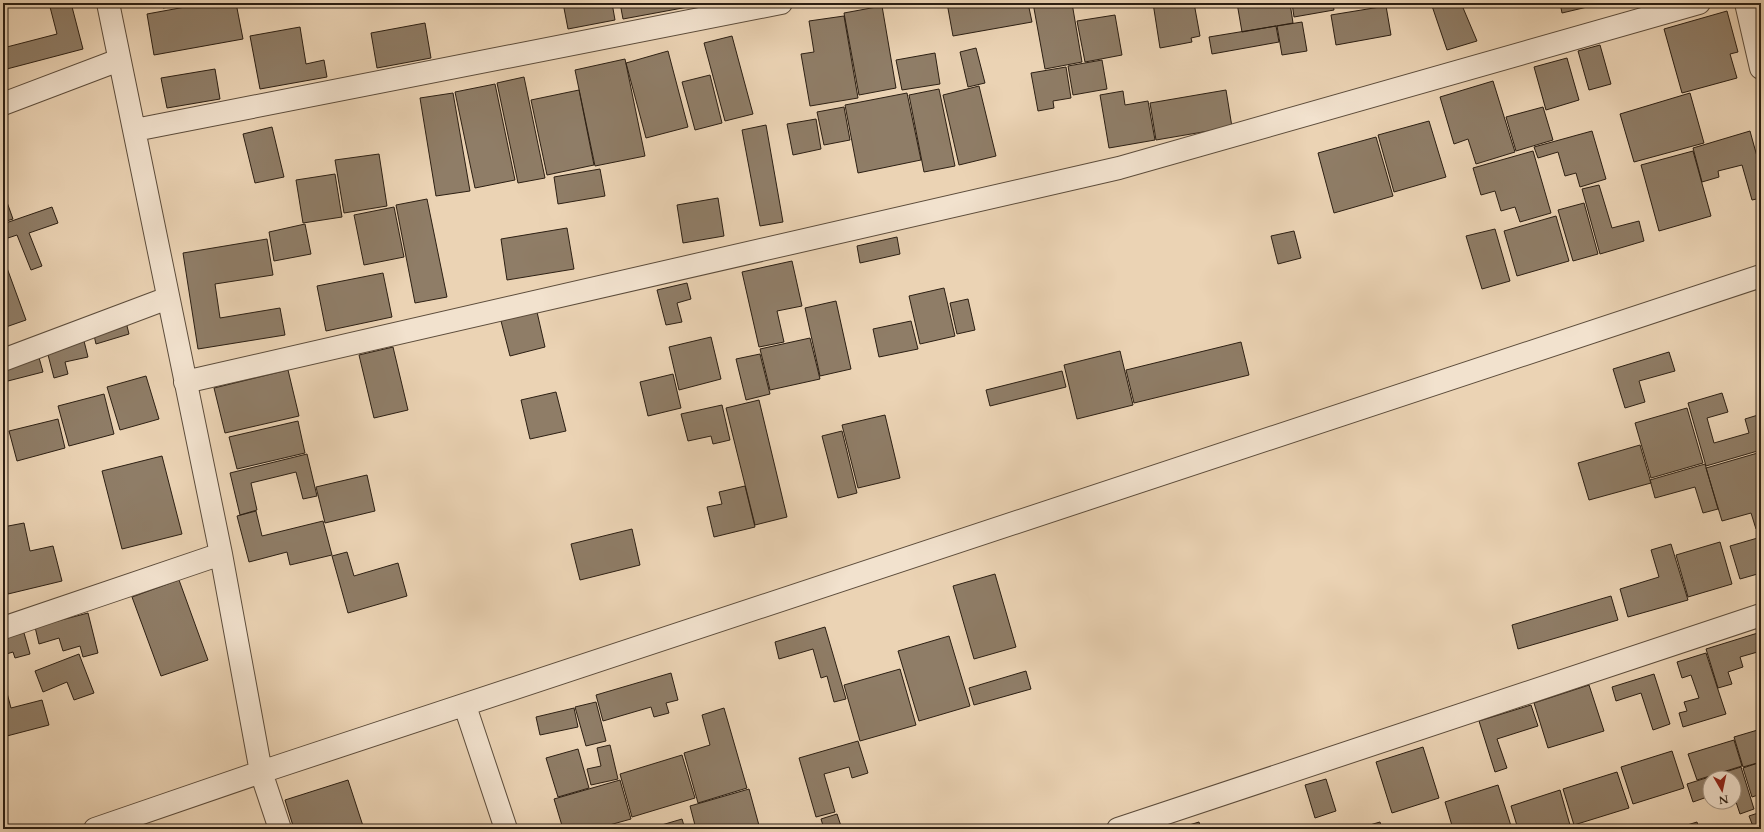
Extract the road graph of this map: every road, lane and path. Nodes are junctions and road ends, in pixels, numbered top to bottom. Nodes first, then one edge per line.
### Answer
1 (108, 3) edge
2 (781, 3) edge
3 (1698, 3) edge
4 (1746, 3) edge
5 (119, 60) junction
6 (1761, 68) edge
7 (3, 104) edge
8 (135, 130) junction
9 (1761, 276) edge
10 (168, 298) junction
11 (3, 360) edge
12 (185, 382) junction
13 (221, 554) junction
14 (1761, 615) edge
15 (3, 628) edge
16 (465, 706) junction
17 (261, 772) junction
18 (106, 827) edge
19 (280, 829) edge
20 (506, 829) edge
21 (1118, 829) edge

1 - 5 street
2 - 8 street
3 - 12 street
4 - 6 street
5 - 7 street
5 - 8 street
8 - 10 street
9 - 16 street
10 - 11 street
10 - 12 street
12 - 13 street
13 - 15 street
13 - 17 street
14 - 21 street
16 - 17 street
16 - 20 street
17 - 18 street
17 - 19 street

